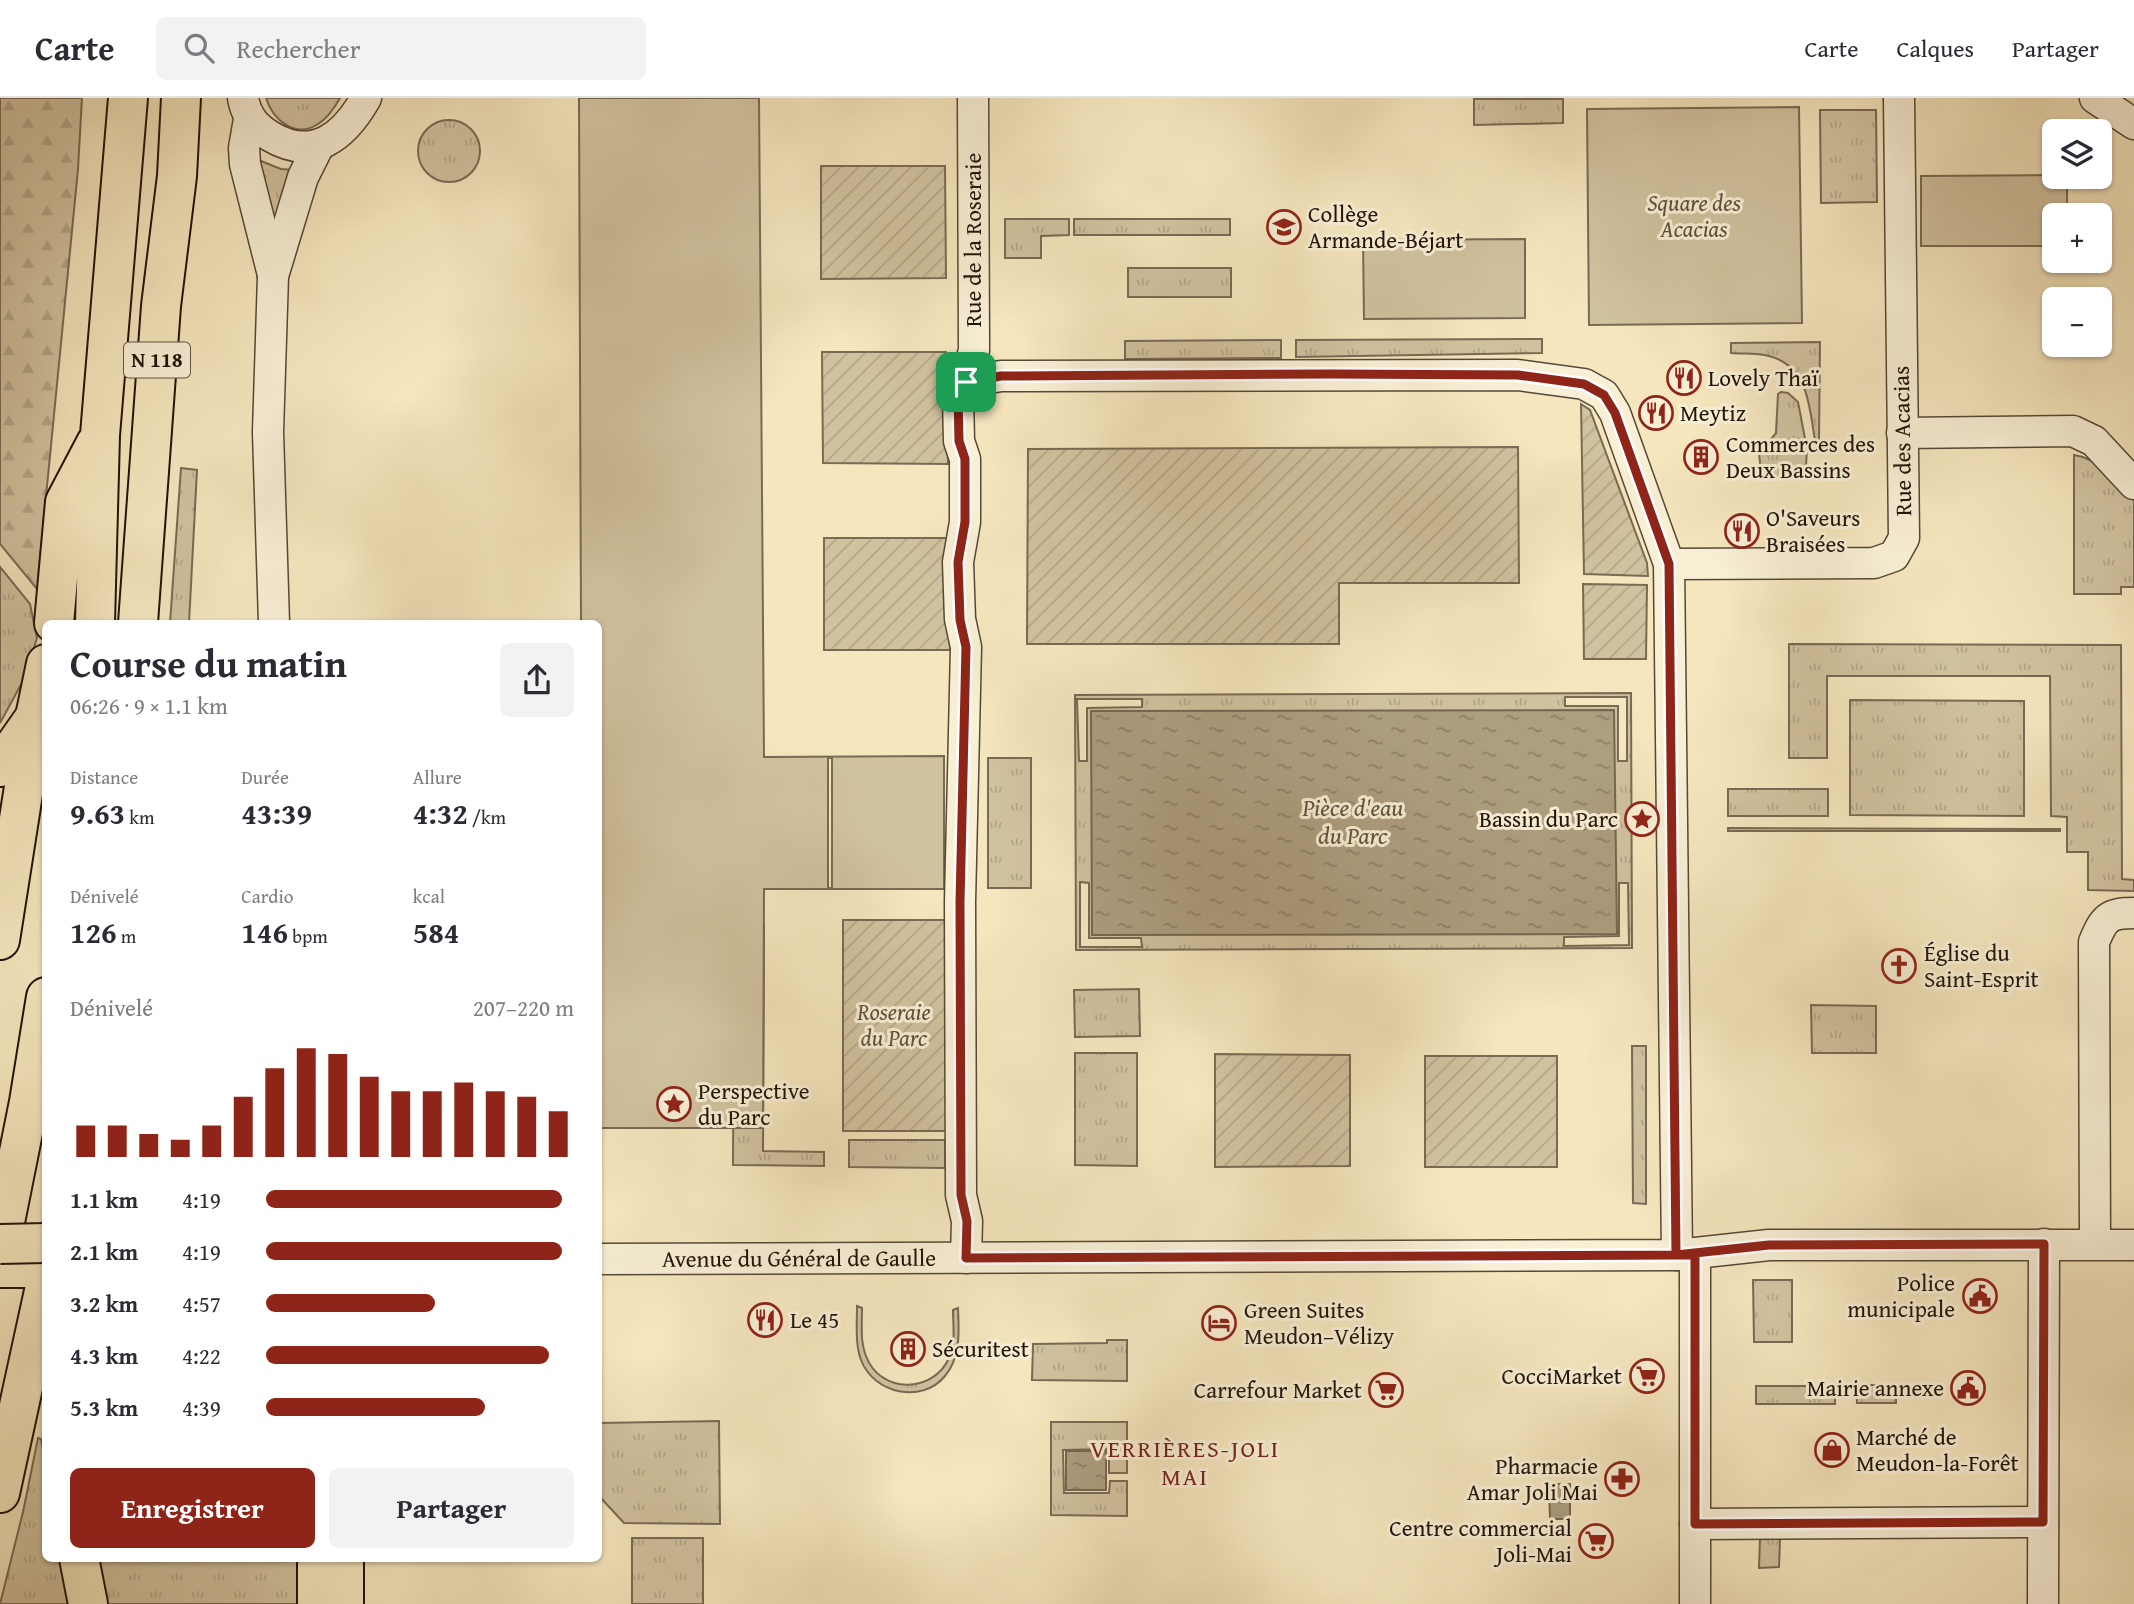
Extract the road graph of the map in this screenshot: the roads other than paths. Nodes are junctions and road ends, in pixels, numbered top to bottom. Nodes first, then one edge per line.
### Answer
1 (128, 98) edge
2 (181, 98) edge
3 (366, 98) edge
4 (973, 98) edge
5 (1899, 98) edge
6 (2095, 98) edge
7 (246, 108) edge
8 (2134, 124) edge
9 (319, 145) junction
10 (273, 276) junction
11 (966, 382) junction
12 (1902, 433) junction
13 (100, 435) junction
14 (2134, 484) edge
15 (1669, 564) junction
16 (54, 620) edge
17 (95, 620) edge
18 (138, 620) edge
19 (274, 620) edge
20 (42, 683) edge
21 (35, 717) junction
22 (0, 767) edge
23 (2134, 913) edge
24 (0, 940) edge
25 (42, 1022) edge
26 (42, 1243) edge
27 (2044, 1244) junction
28 (2095, 1244) junction
29 (0, 1245) edge
30 (2134, 1245) edge
31 (1686, 1255) junction
32 (966, 1258) junction
33 (602, 1259) edge
34 (0, 1268) edge
35 (42, 1268) edge
36 (42, 1300) edge
37 (0, 1493) edge
38 (2043, 1522) junction
39 (1695, 1524) junction
40 (80, 1562) edge
41 (317, 1562) edge
42 (344, 1562) edge
43 (88, 1604) edge
44 (317, 1604) edge
45 (344, 1604) edge
46 (1695, 1604) edge
47 (2043, 1604) edge

1 - 13 main road, N 118
2 - 18 main road, N 118
3 - 9 street
4 - 11 street, Rue de la Roseraie
5 - 12 street, Rue des Acacias
6 - 8 street
7 - 9 street
7 - 10 street
9 - 10 street
10 - 19 street
11 - 15 street
11 - 32 street, Rue de la Roseraie
12 - 14 street
12 - 15 street, Rue des Acacias
13 - 16 main road
13 - 17 main road, N 118
15 - 31 street
20 - 21 main road
21 - 22 main road
21 - 24 main road
23 - 28 street
25 - 29 main road
26 - 29 main road, bridge
27 - 28 street, Avenue du Général de Gaulle
27 - 31 street, Avenue du Général de Gaulle
27 - 38 street
28 - 30 street, Avenue du Général de Gaulle
31 - 32 street, Avenue du Général de Gaulle
31 - 39 street
32 - 33 street, Avenue du Général de Gaulle
34 - 35 main road
36 - 37 main road
38 - 39 street
38 - 47 street
39 - 46 street
40 - 43 main road
41 - 44 main road
42 - 45 main road

